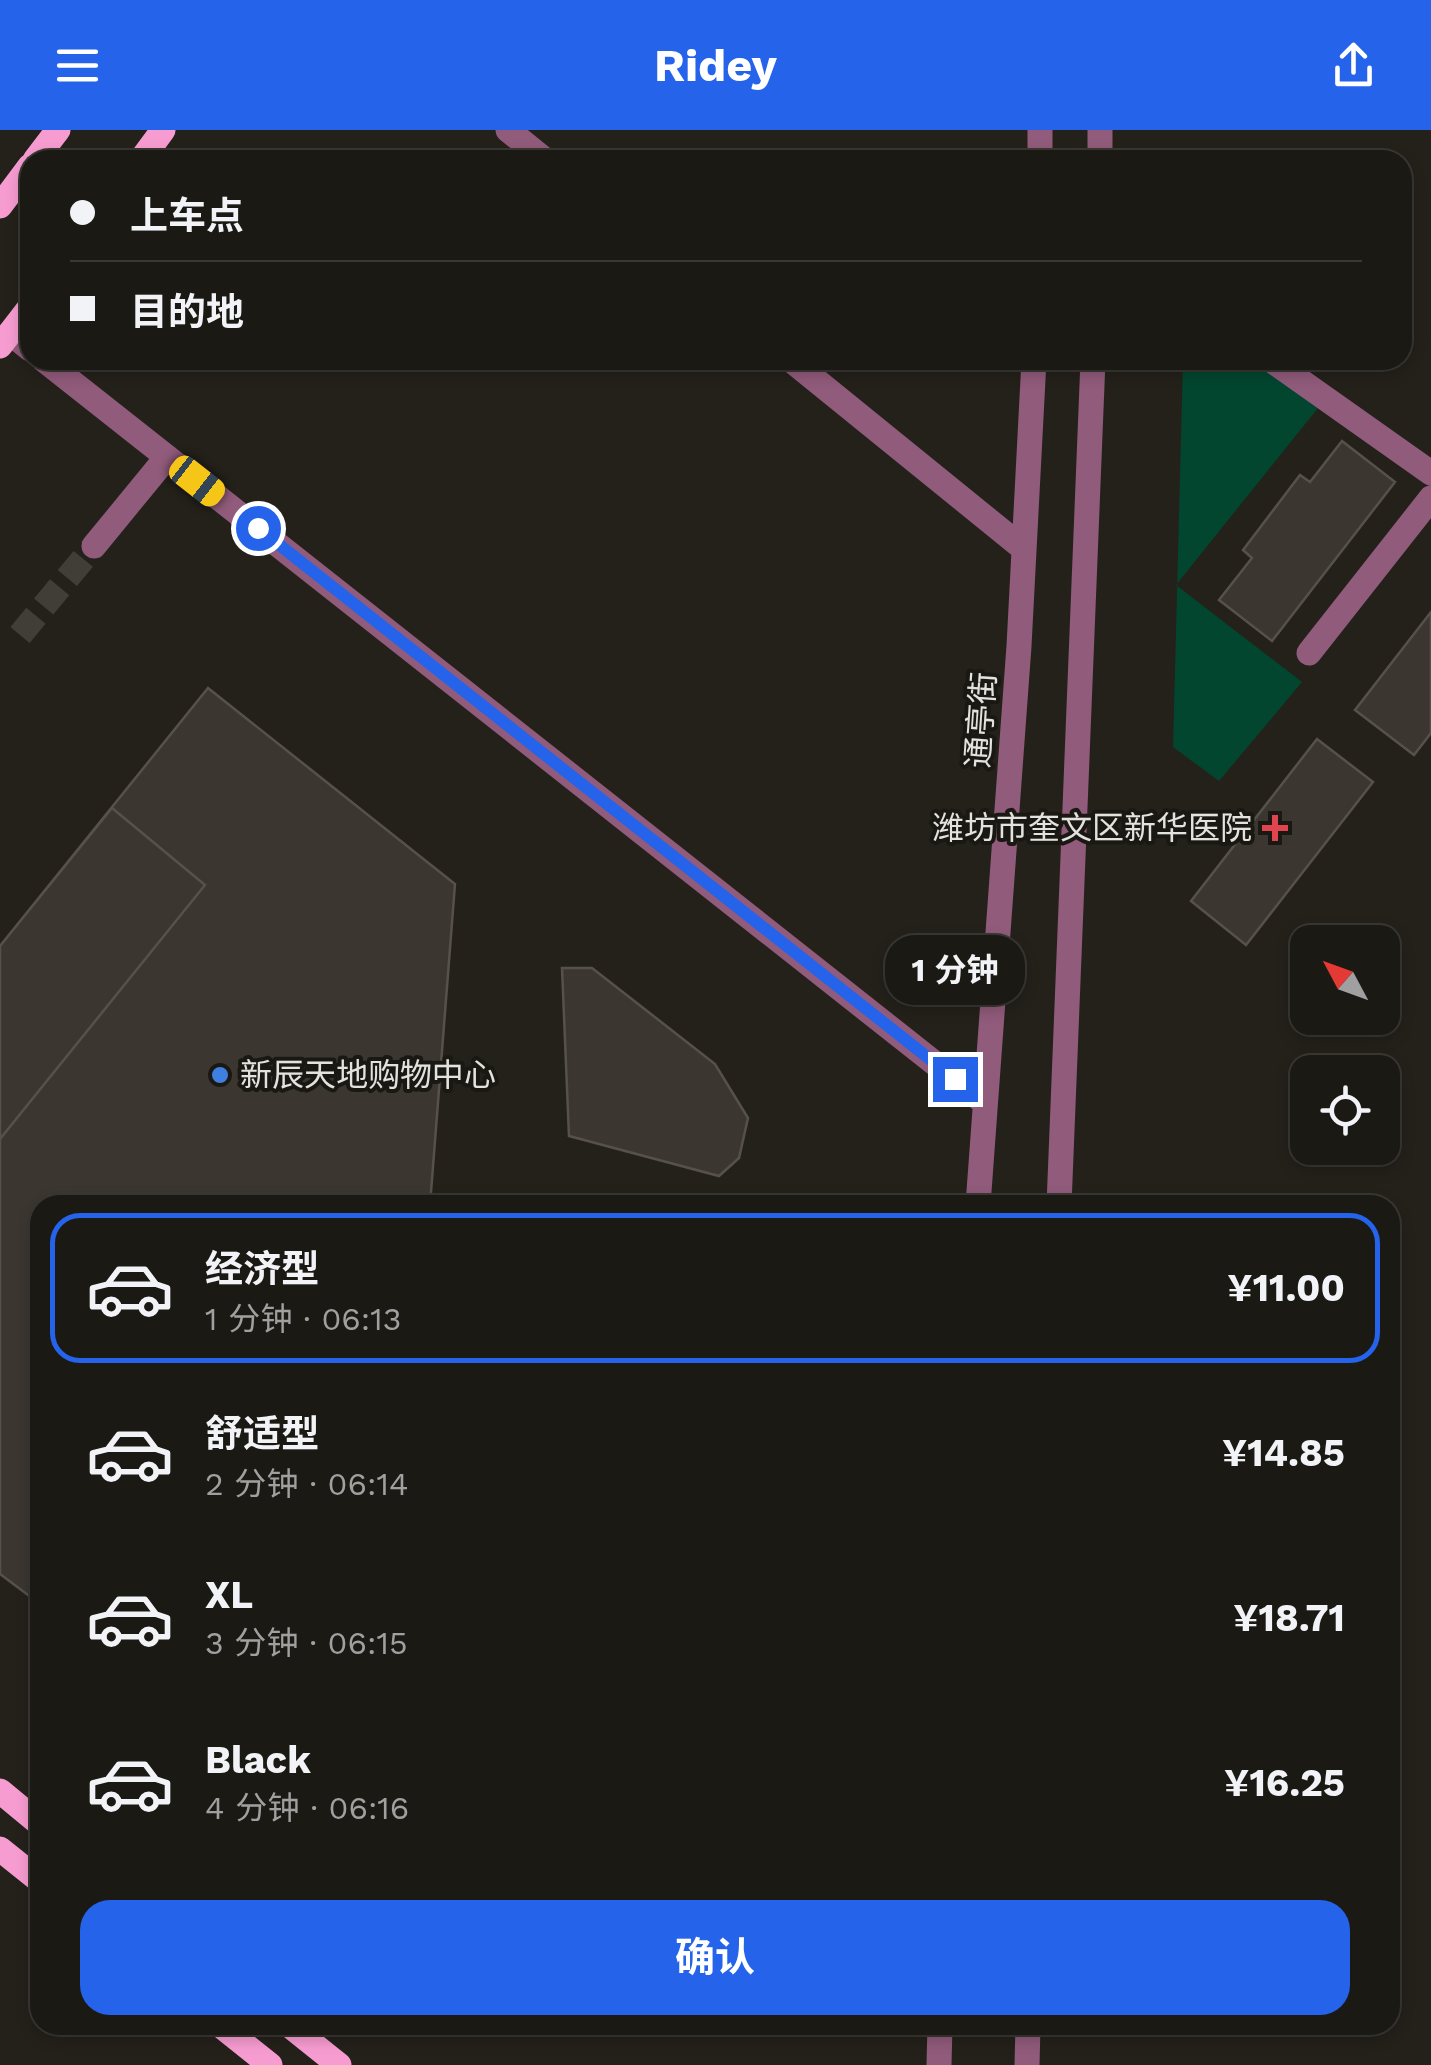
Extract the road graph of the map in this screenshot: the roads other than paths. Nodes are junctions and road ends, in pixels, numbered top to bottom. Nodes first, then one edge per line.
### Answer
1 (58, 130) edge
2 (163, 130) edge
3 (508, 130) edge
4 (43, 150) edge
5 (148, 150) edge
6 (533, 150) edge
7 (20, 179) edge
8 (0, 206) edge
9 (57, 370) edge
10 (803, 370) edge
11 (1033, 370) edge
12 (1094, 370) edge
13 (1286, 370) edge
14 (167, 457) junction
15 (1431, 472) edge
16 (1431, 498) edge
17 (94, 546) tunnel mouth
18 (1024, 550) junction
19 (1309, 652) dead end
20 (986, 1103) junction
21 (979, 1195) edge
22 (1059, 1195) edge
23 (0, 1792) edge
24 (30, 1816) edge
25 (0, 1849) edge
26 (30, 1873) edge
27 (232, 2035) edge
28 (302, 2035) edge
29 (940, 2035) edge
30 (1028, 2035) edge
31 (270, 2065) edge
32 (339, 2065) edge
33 (939, 2065) edge
34 (1027, 2065) edge

1 - 4 main road
2 - 5 main road
3 - 6 street
7 - 8 main road
9 - 14 street
10 - 18 street
11 - 18 street, 通亭街
12 - 22 street
13 - 15 street
14 - 17 street
14 - 20 street
16 - 19 street
18 - 20 street, 通亭街
20 - 21 street, 通亭街
23 - 24 main road
25 - 26 main road
27 - 31 main road
28 - 32 main road
29 - 33 street
30 - 34 street

